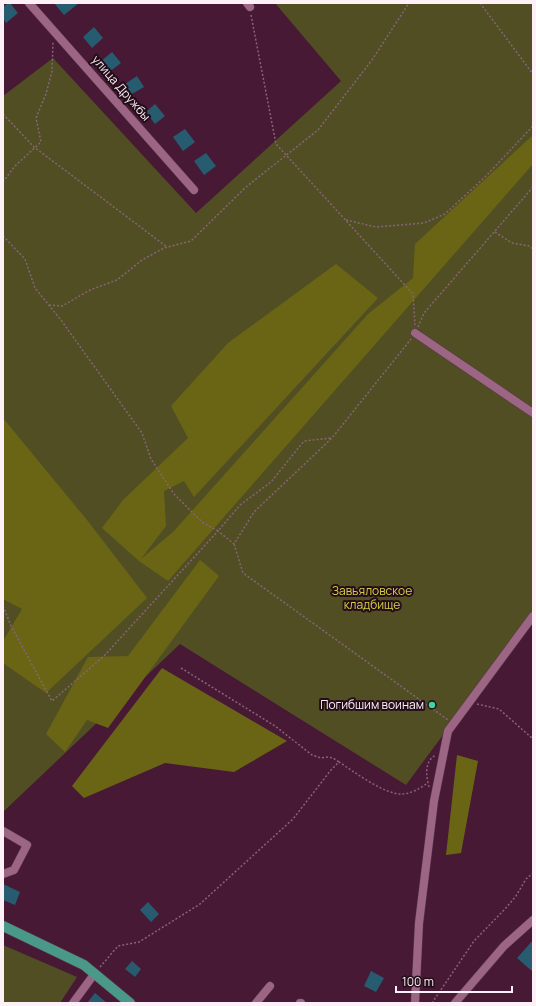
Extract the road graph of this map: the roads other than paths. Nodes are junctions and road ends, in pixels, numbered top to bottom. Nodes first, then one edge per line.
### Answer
1 (29, 3) edge
2 (194, 190) dead end
3 (415, 333) road end
4 (533, 413) edge
5 (533, 616) edge
6 (3, 831) edge
7 (3, 874) edge
8 (533, 920) edge
9 (3, 926) edge
10 (95, 973) junction
11 (270, 986) dead end
12 (73, 1003) edge
13 (130, 1003) edge
14 (256, 1003) edge
15 (415, 1003) edge
16 (455, 1003) edge

1 - 2 street, улица Дружбы
3 - 4 street
5 - 15 street
6 - 7 street
8 - 16 street
9 - 10 main road
10 - 12 street
10 - 13 main road
11 - 14 street

